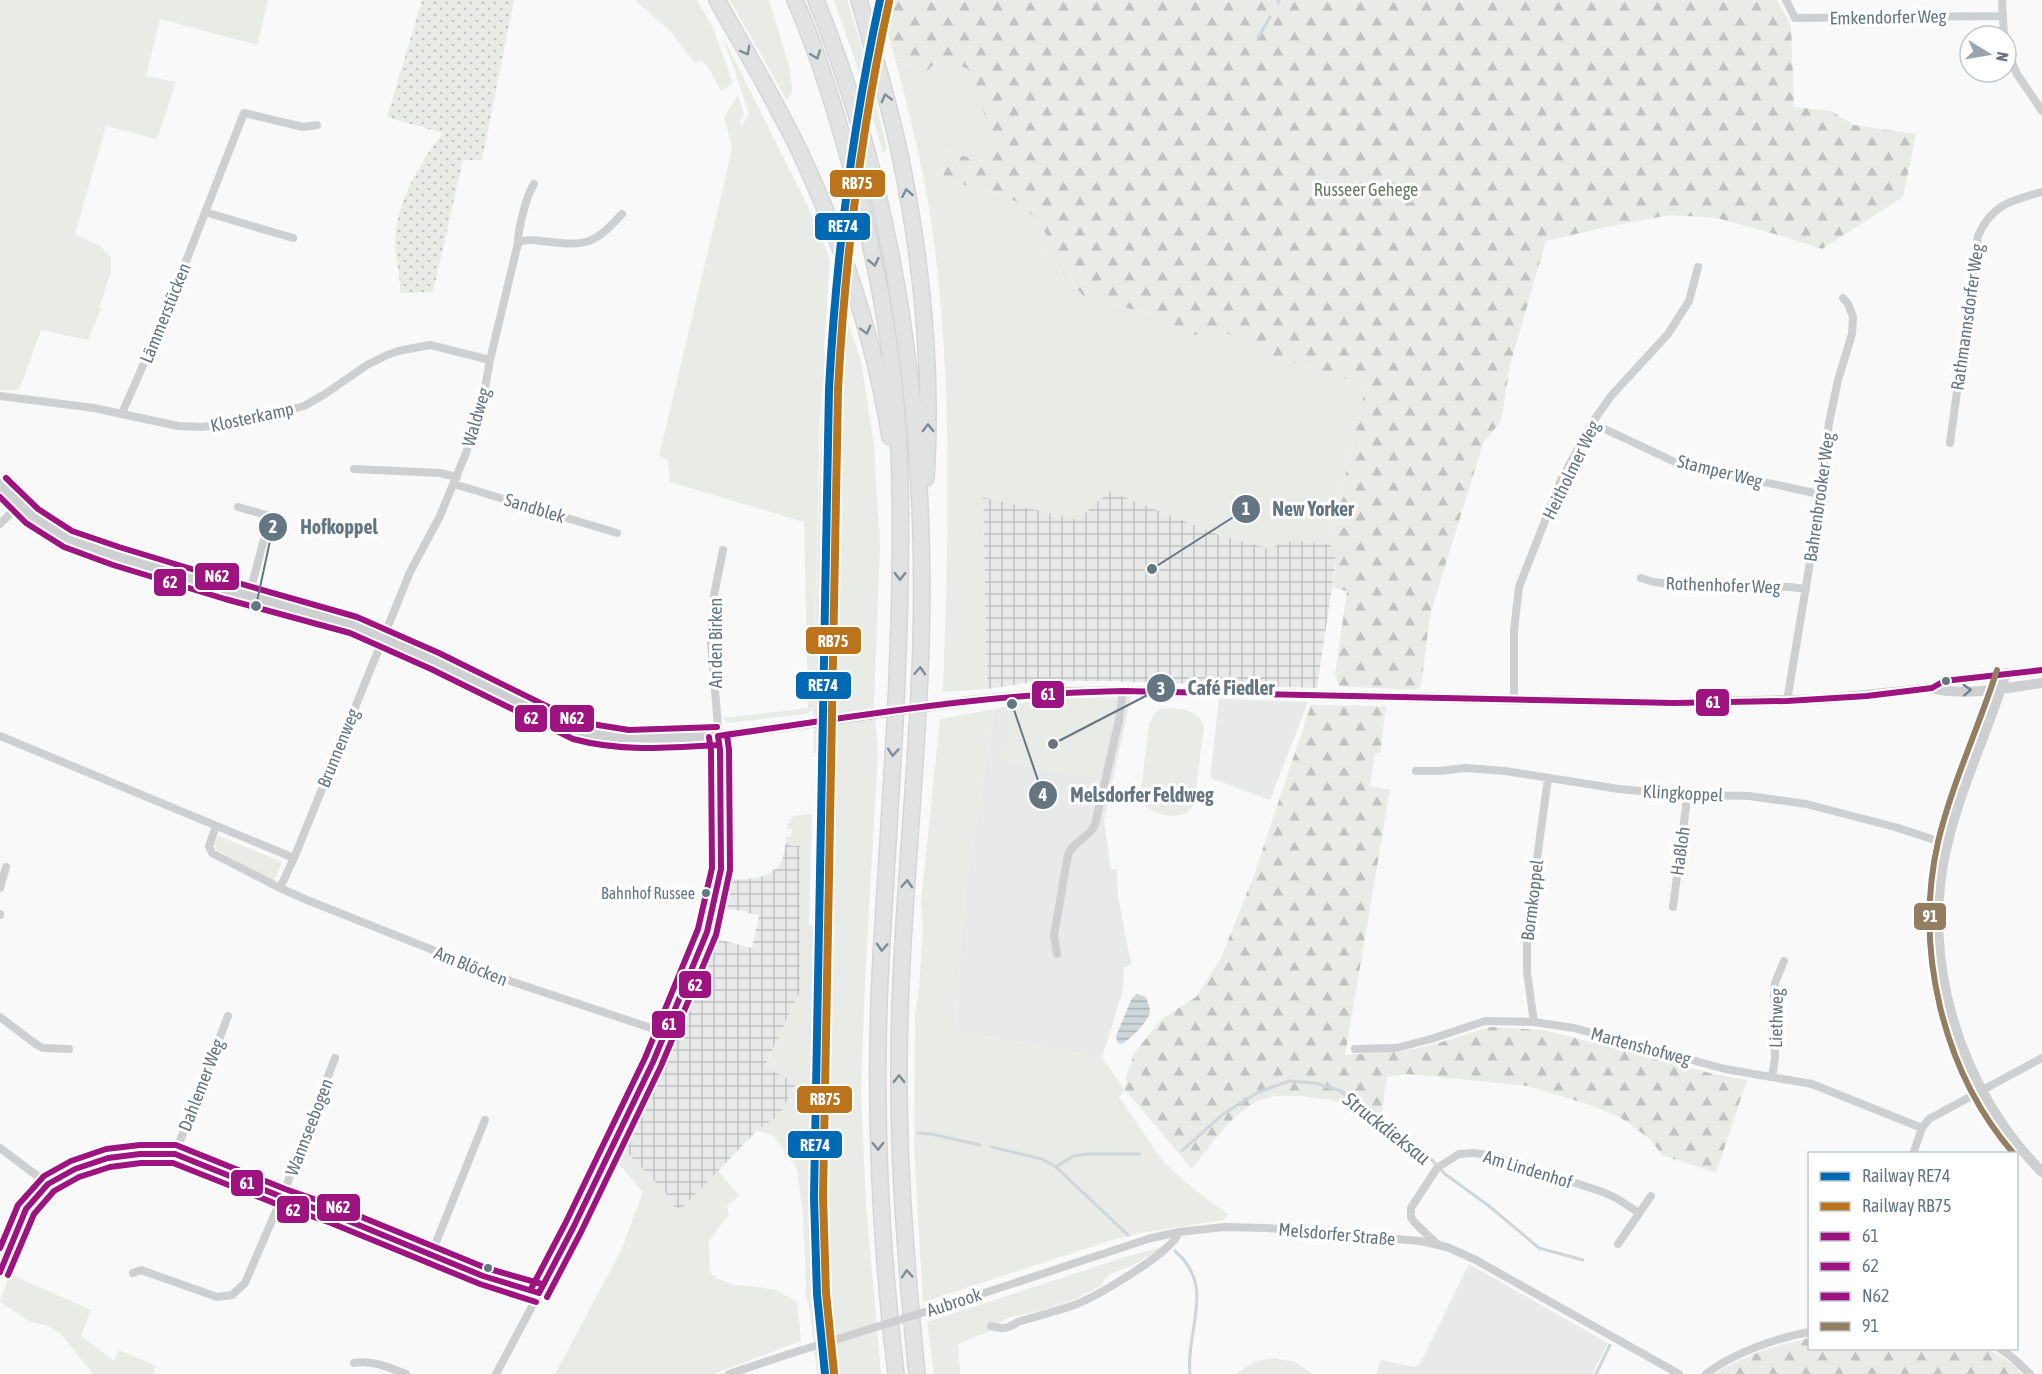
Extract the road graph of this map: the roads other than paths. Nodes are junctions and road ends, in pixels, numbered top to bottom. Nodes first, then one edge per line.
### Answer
1 (717, 0) edge
2 (795, 0) edge
3 (816, 0) edge
4 (859, 0) edge
5 (1786, 0) edge
6 (2002, 0) edge
7 (2002, 16) junction
8 (2003, 24) edge
9 (2018, 75) edge
10 (2042, 111) edge
11 (317, 125) dead end
12 (534, 184) dead end
13 (2042, 192) edge
14 (205, 212) junction
15 (622, 214) dead end
16 (293, 238) dead end
17 (518, 243) junction
18 (1698, 267) dead end
19 (1843, 298) dead end
20 (490, 360) junction
21 (0, 396) edge
22 (122, 413) junction
23 (1592, 423) junction
24 (1950, 443) dead end
25 (354, 468) dead end
26 (455, 481) junction
27 (0, 484) edge
28 (1819, 494) junction
29 (19, 505) junction
30 (238, 507) dead end
31 (900, 517) junction
32 (0, 524) edge
33 (921, 528) junction
34 (617, 533) dead end
35 (723, 550) dead end
36 (1641, 578) dead end
37 (1806, 589) junction
38 (249, 596) junction
39 (384, 639) junction
40 (2042, 669) edge
41 (2006, 673) junction
42 (2042, 683) edge
43 (1932, 688) junction
44 (2002, 688) junction
45 (1123, 691) junction
46 (1514, 701) junction
47 (1787, 701) junction
48 (0, 736) edge
49 (718, 736) junction
50 (1416, 771) dead end
51 (1548, 778) junction
52 (1686, 795) junction
53 (216, 826) junction
54 (1947, 844) junction
55 (294, 858) junction
56 (6, 867) dead end
57 (0, 888) edge
58 (280, 888) junction
59 (1673, 907) dead end
60 (1057, 954) dead end
61 (1784, 961) dead end
62 (228, 1016) dead end
63 (0, 1017) edge
64 (1534, 1022) junction
65 (666, 1033) junction
66 (69, 1049) dead end
67 (1355, 1049) dead end
68 (335, 1058) dead end
69 (2042, 1058) edge
70 (1772, 1077) junction
71 (1981, 1091) junction
72 (485, 1120) dead end
73 (1922, 1128) junction
74 (0, 1148) edge
75 (1914, 1152) edge
76 (175, 1154) junction
77 (2042, 1172) edge
78 (48, 1184) junction
79 (1651, 1196) dead end
80 (282, 1197) junction
81 (1639, 1213) junction
82 (1179, 1232) junction
83 (1437, 1244) junction
84 (1618, 1244) dead end
85 (430, 1255) junction
86 (0, 1272) edge
87 (133, 1273) dead end
88 (539, 1293) junction
89 (991, 1326) dead end
90 (1808, 1332) edge
91 (2002, 1350) edge
92 (354, 1362) dead end
93 (406, 1374) edge
94 (496, 1374) edge
95 (729, 1374) edge
96 (896, 1374) edge
97 (917, 1374) edge
98 (1679, 1374) edge
99 (1706, 1374) edge
100 (2030, 1374) edge

1 -> 31 highway
2 -> 31 highway
3 - 33 highway
33 -> 4 highway
5 - 7 street, Emkendorfer Weg
6 - 7 street
7 - 8 street
9 - 10 street
11 - 14 street, Lämmerstücken
12 - 17 street, Waldweg
13 - 24 street, Rathmannsdorfer Weg
14 - 16 street
14 - 22 street, Lämmerstücken
15 - 17 street
17 - 20 street, Waldweg
18 - 23 street, Heitholmer Weg
19 - 28 street, Bahrenbrooker Weg
20 - 22 street, Klosterkamp
20 - 26 street, Waldweg
21 - 22 street, Klosterkamp
23 - 28 street, Stamper Weg
23 - 46 street, Heitholmer Weg
25 - 26 street, Sandblek
26 - 34 street, Sandblek
26 - 39 street, Waldweg
27 - 29 street
28 - 37 street, Bahrenbrooker Weg
29 - 32 street
29 - 38 street
30 - 38 street
31 -> 96 highway
97 -> 33 highway
35 - 49 street, An den Birken
36 - 37 street, Rothenhofer Weg
37 - 47 street, Bahrenbrooker Weg
38 - 39 street
39 - 49 street
39 - 55 street, Brunnenweg
40 - 41 street
41 - 43 street
41 - 44 street
42 - 44 street
43 -> 44 street
43 - 47 street
44 - 54 street
45 - 46 street
45 - 49 street, bridge
45 - 60 street
46 - 47 street
48 - 53 street
49 - 65 street, An den Birken
50 - 51 street, Klingkoppel
51 - 52 street, Klingkoppel
51 - 64 street, Bormkoppel
52 - 54 street, Klingkoppel
52 - 59 street, Haßloh
53 - 55 street
53 - 58 street, Am Blöcken
54 - 71 street
55 - 58 street
56 - 57 street
58 - 65 street, Am Blöcken
61 - 70 street, Liethweg
62 - 76 street, Dahlemer Weg
63 - 66 street
64 - 67 street, Martenshofweg
64 - 70 street, Martenshofweg
65 - 88 street, An den Birken
68 - 80 street, Wannseebogen
69 - 71 street
70 - 73 street, Martenshofweg
71 - 73 street
71 - 77 street
72 - 85 street
73 - 75 street
74 - 78 street
76 - 78 street
76 - 80 street
78 - 86 street
79 - 81 street
80 - 85 street
80 - 87 street, Wannseebogen
81 - 83 street, Am Lindenhof
81 - 84 street
82 - 83 street, Melsdorfer Straße
82 - 89 street
82 - 95 street, Aubrook, bridge
83 - 98 street, Melsdorfer Straße
85 - 88 street
88 - 94 street, An den Birken
90 - 99 street
91 - 100 street
92 - 93 street

